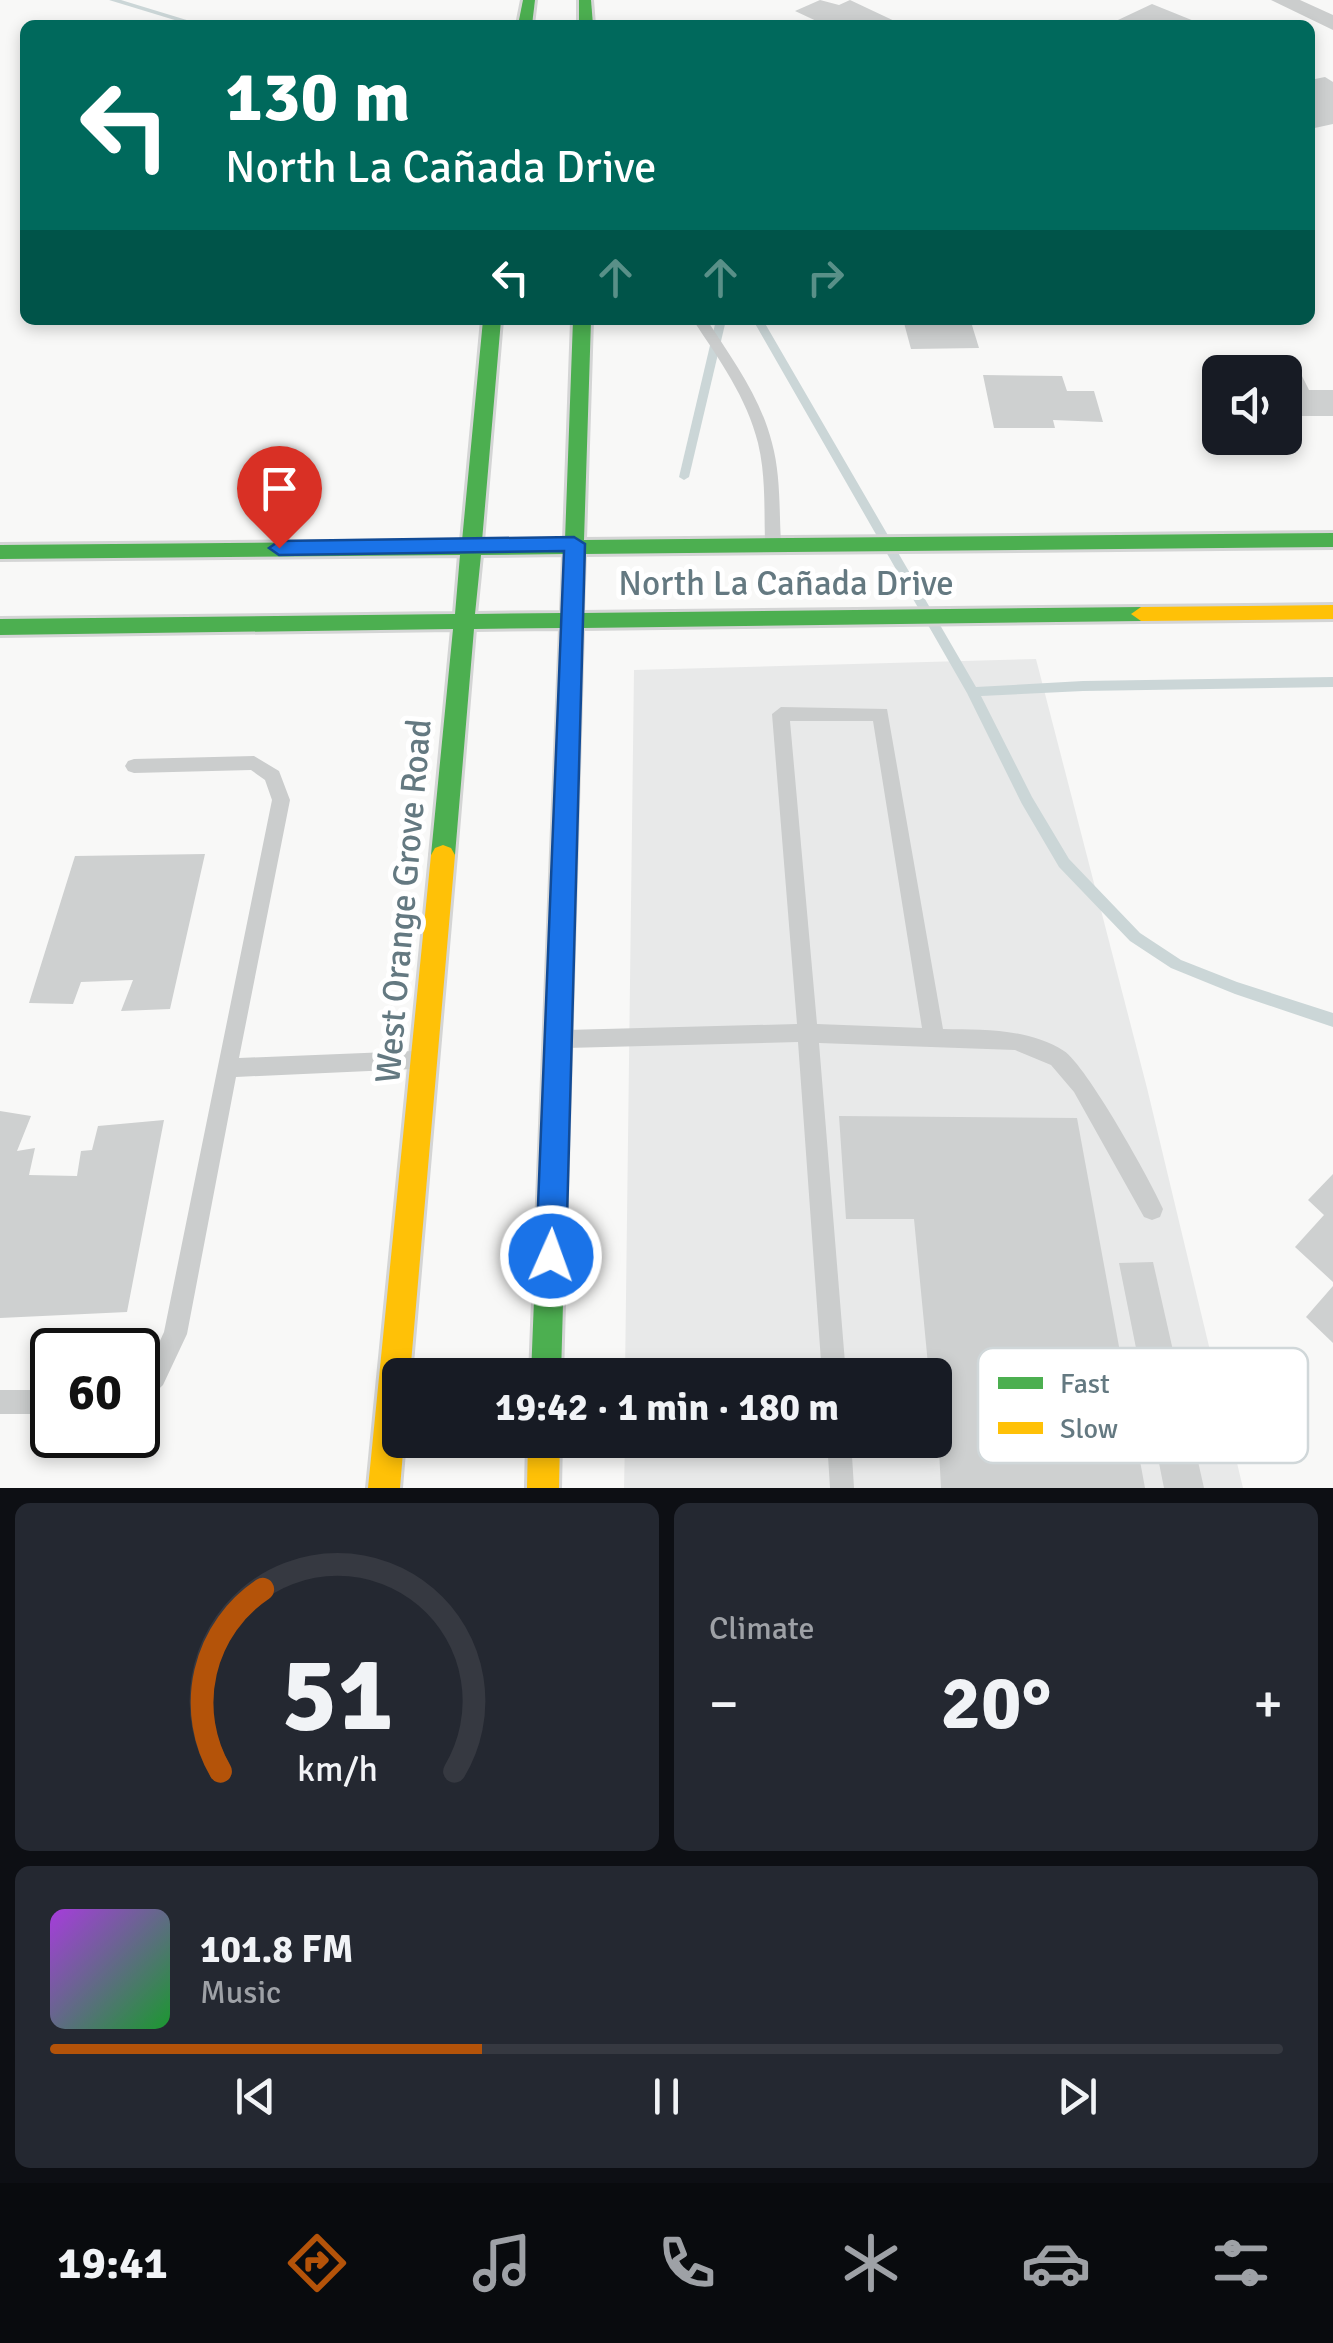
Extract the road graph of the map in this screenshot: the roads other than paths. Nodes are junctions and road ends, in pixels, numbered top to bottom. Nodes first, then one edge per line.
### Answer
1 (1282, 0) edge
2 (1333, 23) edge
3 (492, 325) edge
4 (582, 325) edge
5 (703, 325) edge
6 (1333, 540) edge
7 (574, 544) junction
8 (773, 544) junction
9 (472, 545) junction
10 (0, 552) edge
11 (1333, 612) edge
12 (571, 620) junction
13 (464, 622) junction
14 (0, 627) edge
15 (134, 766) dead end
16 (808, 1033) junction
17 (934, 1038) junction
18 (560, 1039) junction
19 (424, 1059) junction
20 (228, 1068) junction
21 (1152, 1209) dead end
22 (547, 1358) edge
23 (833, 1358) edge
24 (160, 1366) edge
25 (0, 1402) edge
26 (30, 1402) edge
27 (544, 1458) edge
28 (840, 1458) edge
29 (384, 1488) edge
30 (543, 1488) edge
31 (842, 1488) edge

1 - 2 street
3 - 9 main road, West Orange Grove Road
4 - 7 main road
5 - 8 lane
6 - 8 main road, North La Cañada Drive
7 - 8 main road, North La Cañada Drive
7 - 9 main road, North La Cañada Drive
7 - 12 main road
9 - 10 main road, North La Cañada Drive
9 - 13 main road, West Orange Grove Road
11 - 12 main road, North La Cañada Drive
12 - 13 main road, North La Cañada Drive
12 - 18 main road
13 - 14 main road, North La Cañada Drive
13 - 19 main road, West Orange Grove Road
15 - 20 lane
16 - 17 lane
16 - 17 lane
16 - 18 lane
16 - 23 lane
17 - 21 lane
18 - 22 main road
19 - 20 lane
19 - 29 main road, West Orange Grove Road
20 - 24 lane
25 - 26 lane
27 - 30 main road
28 - 31 lane

